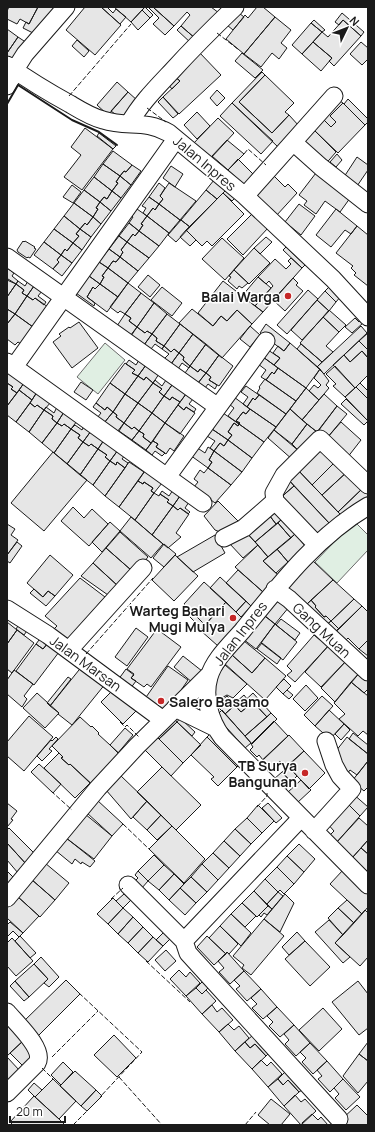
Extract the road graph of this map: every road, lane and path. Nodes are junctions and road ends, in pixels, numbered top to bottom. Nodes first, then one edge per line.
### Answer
1 (66, 7) edge
2 (235, 7) edge
3 (11, 68) edge
4 (7, 86) edge
5 (334, 96) dead end
6 (129, 124) junction
7 (176, 139) junction
8 (293, 142) junction
9 (245, 196) junction
10 (368, 204) edge
11 (7, 257) edge
12 (63, 297) junction
13 (368, 317) edge
14 (266, 341) dead end
15 (10, 364) edge
16 (218, 407) junction
17 (167, 477) junction
18 (368, 486) edge
19 (275, 501) junction
20 (204, 503) dead end
21 (368, 506) edge
22 (224, 538) dead end
23 (317, 545) junction
24 (143, 568) dead end
25 (275, 589) junction
26 (7, 609) edge
27 (69, 650) junction
28 (368, 672) edge
29 (210, 674) junction
30 (175, 708) junction
31 (163, 720) junction
32 (216, 728) junction
33 (326, 741) dead end
34 (301, 818) junction
35 (314, 831) junction
36 (368, 885) edge
37 (128, 886) dead end
38 (7, 898) edge
39 (184, 941) junction
40 (7, 1012) edge
41 (7, 1093) edge
42 (339, 1119) dead end

1 - 3 street
2 - 6 street
3 - 4 street
3 - 6 street, Jalan Inpres
5 - 8 street
6 - 7 street, Jalan Inpres
7 - 9 street, Jalan Inpres
7 - 12 street
8 - 9 street
8 - 10 street
9 - 13 street, Jalan Inpres
11 - 12 street
12 - 15 street
12 - 16 street
14 - 16 street
15 - 17 street
16 - 17 street
17 - 20 street
18 - 19 street
19 - 22 street
19 - 23 street
21 - 23 street, Jalan Inpres
23 - 25 street, Jalan Inpres
24 - 27 street
25 - 28 street, Gang Muan
25 - 29 street, Jalan Inpres
26 - 27 street, Jalan Marsan
27 - 31 street, Jalan Marsan
29 - 30 street
29 - 32 street, Jalan Inpres
30 - 31 street
30 - 32 street
31 - 38 street
32 - 34 street, Jalan Inpres
33 - 35 street
34 - 35 street, Jalan Inpres
34 - 39 street
35 - 36 street, Jalan Inpres
37 - 39 street
39 - 42 street
40 - 41 street

